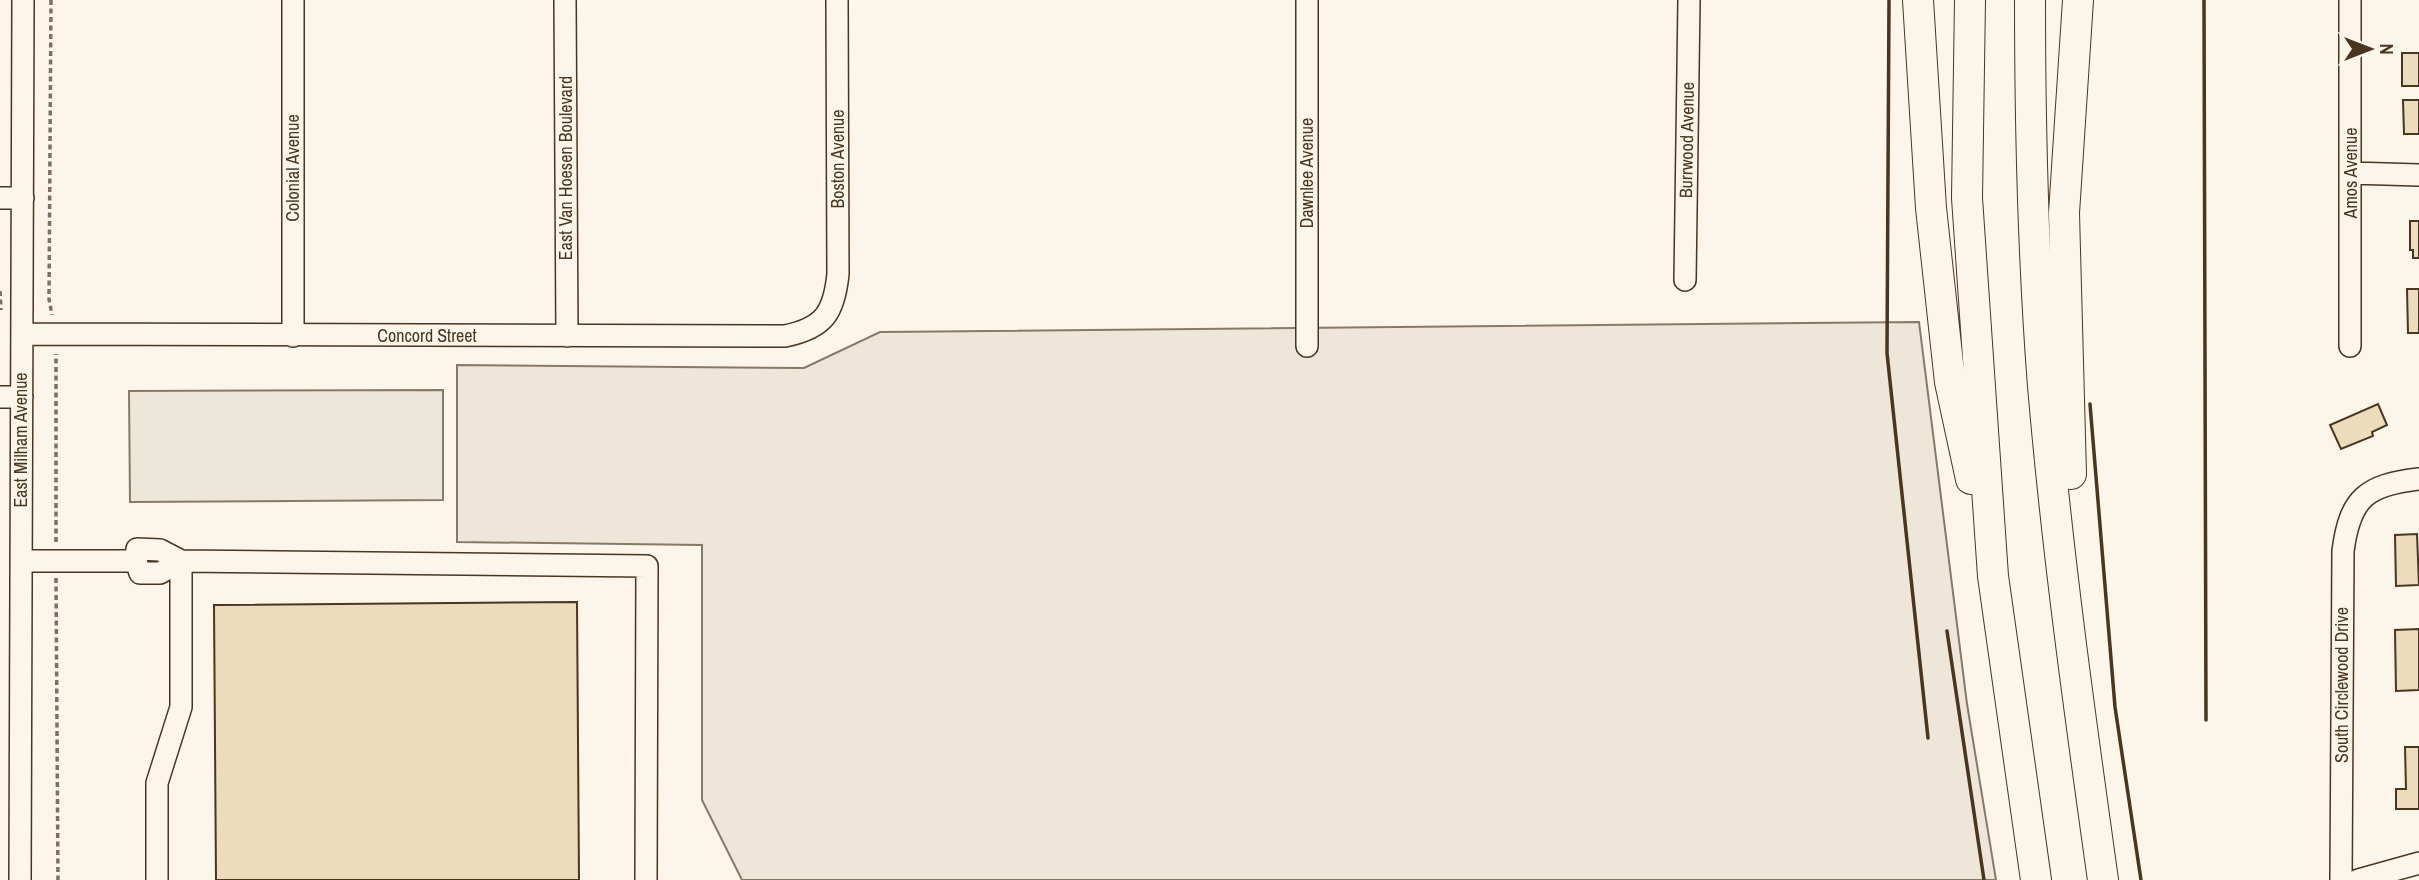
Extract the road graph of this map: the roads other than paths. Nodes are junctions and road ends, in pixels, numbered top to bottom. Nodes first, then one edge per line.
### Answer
1 (23, 0) edge
2 (293, 0) edge
3 (565, 0) edge
4 (837, 0) edge
5 (1307, 0) edge
6 (1689, 0) edge
7 (1918, 0) edge
8 (1970, 0) edge
9 (2030, 0) edge
10 (2078, 0) edge
11 (2350, 0) edge
12 (2351, 173) junction
13 (2419, 175) edge
14 (0, 198) edge
15 (23, 198) junction
16 (1685, 280) dead end
17 (827, 316) joint
18 (22, 334) junction
19 (293, 336) junction
20 (567, 337) junction
21 (1307, 346) dead end
22 (2350, 346) dead end
23 (0, 397) edge
24 (22, 397) junction
25 (2419, 479) edge
26 (21, 561) junction
27 (181, 561) junction
28 (1993, 576) junction
29 (2076, 685) junction
30 (10, 822) edge
31 (2419, 863) edge
32 (20, 880) edge
33 (157, 880) edge
34 (646, 880) edge
35 (2036, 880) edge
36 (2103, 880) edge
37 (2340, 880) edge
38 (2358, 880) edge

1 - 15 street, East Milham Avenue
2 - 19 street, Colonial Avenue
3 - 20 street, East Van Hoesen Boulevard
4 - 17 street, Boston Avenue
5 - 21 street, Dawnlee Avenue
6 - 16 street, Burrwood Avenue
7 - 28 highway
8 - 28 highway
9 - 29 highway
10 - 29 highway
11 - 12 street, Amos Avenue
12 - 13 street
12 - 22 street, Amos Avenue
14 - 15 street
15 - 18 street, East Milham Avenue
17 - 20 street, Concord Street
18 - 19 street, Concord Street
18 - 24 street, East Milham Avenue
19 - 20 street, Concord Street
23 - 24 street
24 - 26 street, East Milham Avenue
25 - 37 street, South Circlewood Drive
26 - 27 street
26 - 30 street, East Milham Avenue
27 - 33 street
27 - 34 street
28 - 35 highway
29 - 36 highway
30 - 32 street, East Milham Avenue
31 - 38 street

